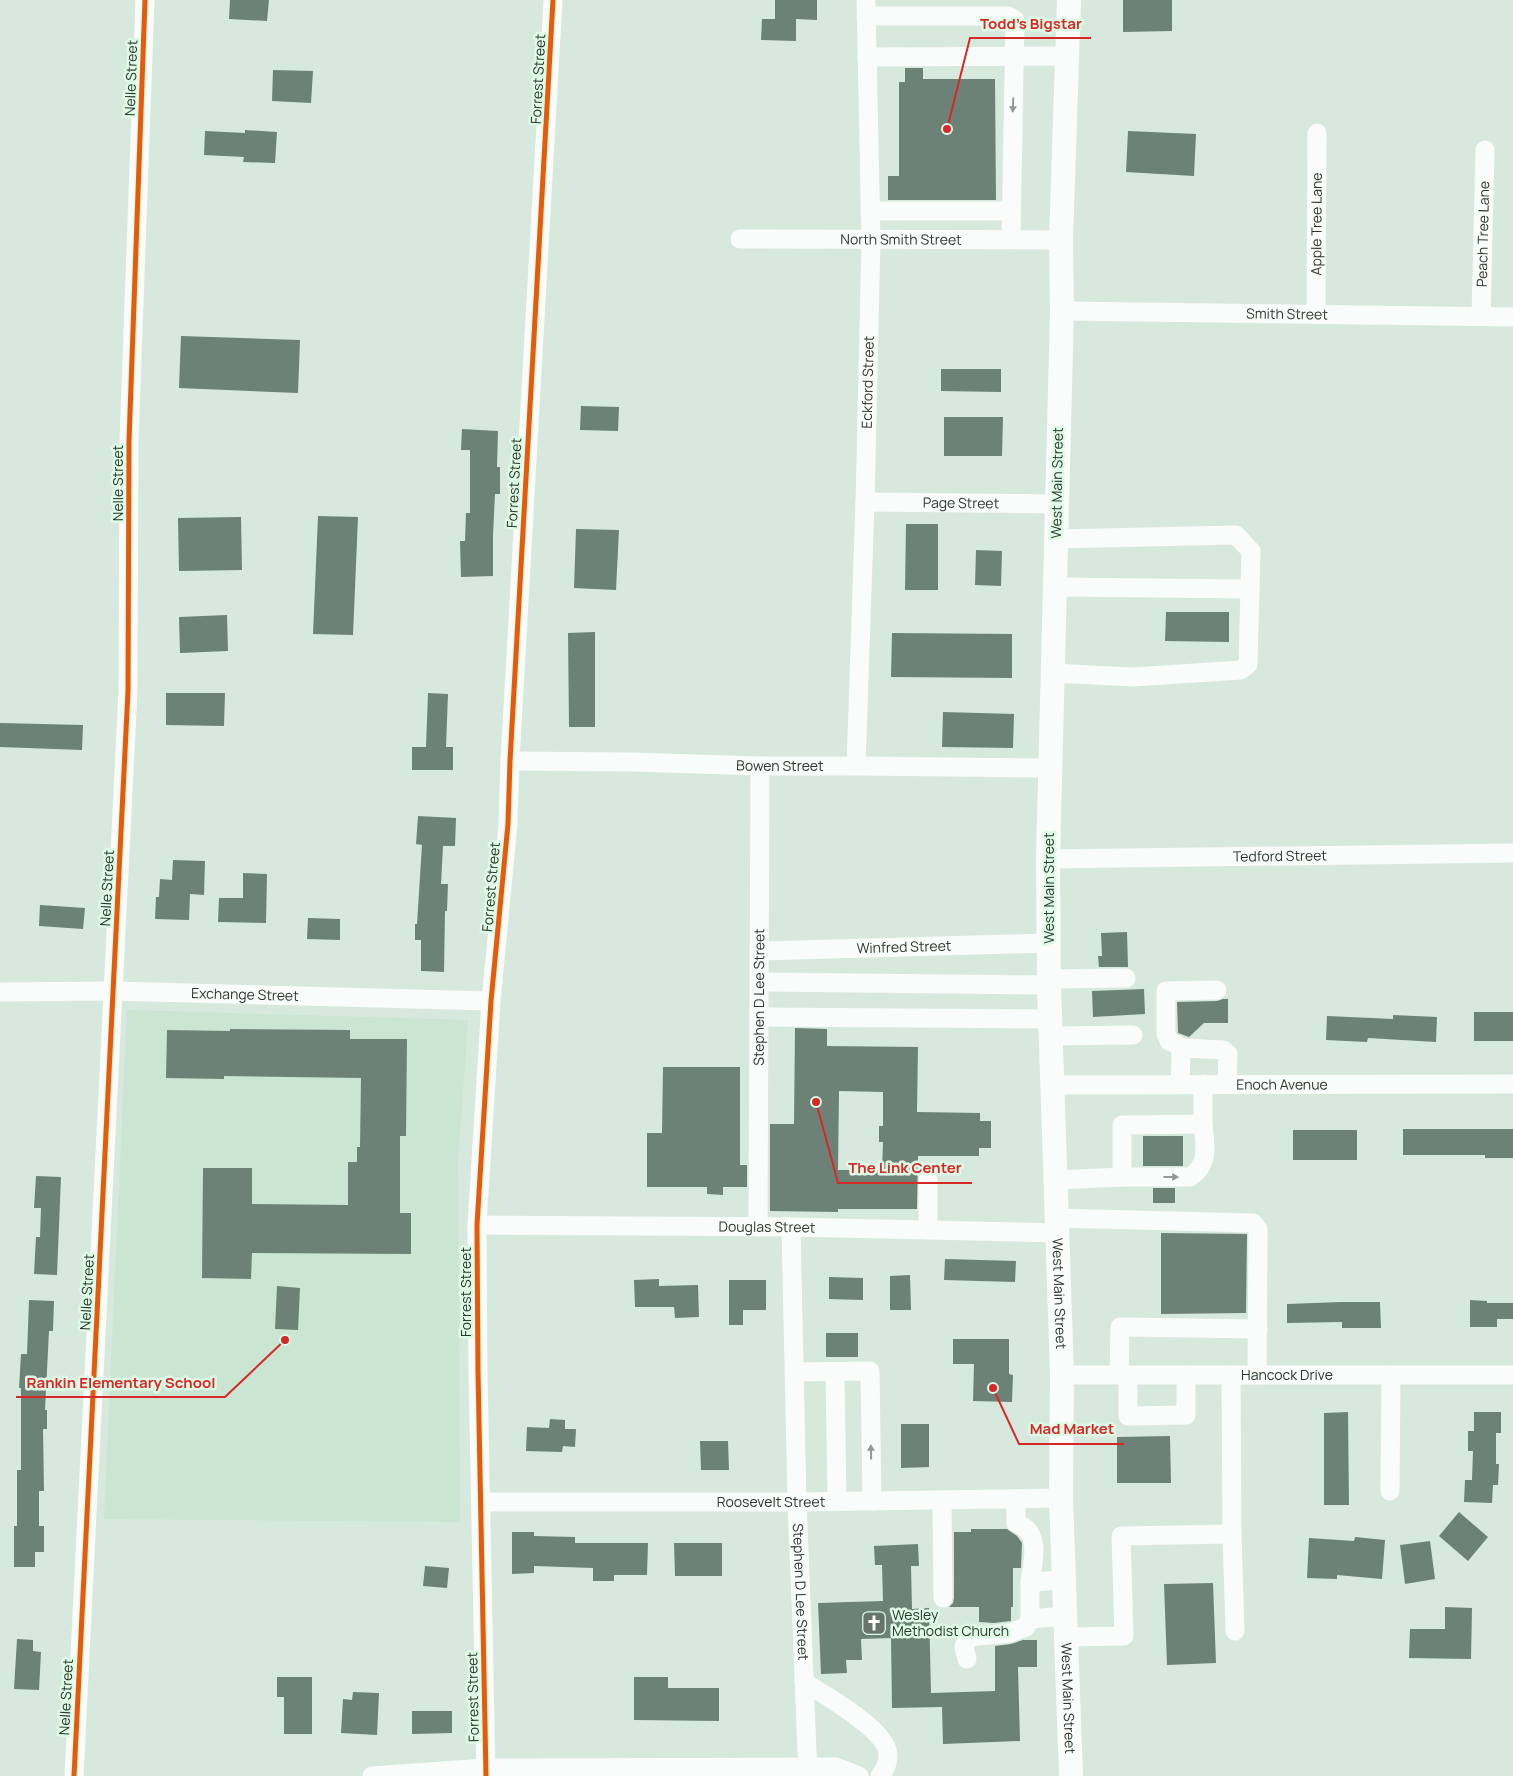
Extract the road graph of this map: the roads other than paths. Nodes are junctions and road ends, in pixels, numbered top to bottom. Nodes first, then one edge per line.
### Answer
1 (145, 0) edge
2 (554, 0) edge
3 (1069, 0) edge
4 (866, 8) edge
5 (1067, 56) junction
6 (867, 57) junction
7 (1015, 57) junction
8 (1317, 133) dead end
9 (1485, 150) dead end
10 (870, 211) junction
11 (1011, 211) junction
12 (740, 239) dead end
13 (1011, 239) junction
14 (871, 240) junction
15 (1061, 240) junction
16 (1062, 312) junction
17 (1316, 314) junction
18 (1480, 316) junction
19 (1513, 317) edge
20 (865, 502) junction
21 (1057, 504) junction
22 (1056, 539) junction
23 (1055, 588) junction
24 (1250, 590) junction
25 (1053, 673) junction
26 (510, 761) junction
27 (760, 766) junction
28 (856, 766) junction
29 (1051, 768) junction
30 (1513, 853) edge
31 (1048, 859) junction
32 (1048, 943) junction
33 (760, 951) junction
34 (1126, 978) dead end
35 (759, 982) junction
36 (1049, 982) junction
37 (1217, 990) dead end
38 (113, 991) junction
39 (0, 992) edge
40 (491, 1001) junction
41 (759, 1017) junction
42 (1051, 1028) junction
43 (1133, 1035) dead end
44 (1184, 1048) junction
45 (1180, 1084) junction
46 (1203, 1084) junction
47 (1227, 1084) junction
48 (1513, 1084) edge
49 (1052, 1085) junction
50 (1203, 1124) junction
51 (1122, 1177) junction
52 (928, 1180) dead end
53 (1055, 1180) junction
54 (477, 1225) junction
55 (1057, 1225) junction
56 (758, 1226) junction
57 (791, 1227) junction
58 (928, 1230) junction
59 (1258, 1329) junction
60 (794, 1372) junction
61 (835, 1373) junction
62 (1062, 1375) junction
63 (1123, 1375) junction
64 (1186, 1375) junction
65 (1231, 1375) junction
66 (1257, 1375) junction
67 (1391, 1375) junction
68 (1513, 1375) edge
69 (1390, 1491) dead end
70 (1062, 1498) junction
71 (1016, 1499) junction
72 (942, 1500) junction
73 (837, 1501) junction
74 (872, 1501) junction
75 (481, 1502) junction
76 (797, 1502) junction
77 (1232, 1534) junction
78 (1064, 1580) junction
79 (1030, 1582) junction
80 (943, 1598) dead end
81 (1030, 1619) junction
82 (1065, 1627) junction
83 (1235, 1631) dead end
84 (967, 1659) dead end
85 (804, 1682) junction
86 (486, 1772) edge
87 (808, 1772) edge
88 (74, 1776) edge
89 (372, 1776) edge
90 (859, 1776) edge
91 (880, 1776) edge
92 (1071, 1776) edge

1 - 38 street, Nelle Street
2 - 26 street, Forrest Street
3 - 5 main road, West Main Street
4 - 6 street, Eckford Street
4 - 7 street
5 - 7 street
5 - 15 main road, West Main Street
6 - 7 street
6 - 10 street, Eckford Street
7 -> 11 street
8 - 17 street, Apple Tree Lane
9 - 18 street, Peach Tree Lane
10 - 11 street
10 - 14 street, Eckford Street
11 - 13 street
12 - 14 street, North Smith Street
13 - 14 street, North Smith Street
13 - 15 street, North Smith Street
14 - 20 street, Eckford Street
15 - 16 main road, West Main Street
16 - 17 street, Smith Street
16 - 21 main road, West Main Street
17 - 18 street, Smith Street
18 - 19 street, Smith Street
20 - 21 street, Page Street
20 - 28 street, Eckford Street
21 - 22 main road, West Main Street
22 - 23 main road, West Main Street
22 - 24 street
23 - 24 street
23 - 25 main road, West Main Street
24 - 25 street
25 - 29 main road, West Main Street
26 - 27 street, Bowen Street
26 - 40 street, Forrest Street
27 - 28 street, Bowen Street
27 - 33 street, Stephen D Lee Street
28 - 29 street, Bowen Street
29 - 31 main road, West Main Street
30 - 31 street, Tedford Street
31 - 32 main road, West Main Street
32 - 33 street, Winfred Street
32 - 36 main road, West Main Street
33 - 35 street, Stephen D Lee Street
34 - 36 street
35 - 36 street
35 - 41 street, Stephen D Lee Street
36 - 42 main road, West Main Street
37 - 44 street
38 - 39 street, Exchange Street
38 - 40 street, Exchange Street
38 - 88 street, Nelle Street
40 - 54 street, Forrest Street
41 - 42 street
41 - 56 street, Stephen D Lee Street
42 - 43 street
42 - 49 main road, West Main Street
44 - 45 street
44 - 47 street
45 - 46 street, Enoch Avenue
45 - 49 street, Enoch Avenue
46 - 47 street, Enoch Avenue
46 - 50 street
47 - 48 street, Enoch Avenue
49 - 53 main road, West Main Street
51 -> 50 street
50 - 51 street
51 - 53 street
52 - 58 street
53 - 55 main road, West Main Street
54 - 56 street, Douglas Street
54 - 75 street, Forrest Street
55 - 58 street, Douglas Street
55 - 59 street, Douglas Street
55 - 62 main road, West Main Street
56 - 57 street, Douglas Street
57 - 58 street, Douglas Street
57 - 60 street, Stephen D Lee Street
59 - 63 street
59 - 66 street, Douglas Street
60 - 61 street
60 - 76 street, Stephen D Lee Street
61 - 73 street
74 -> 61 street
62 - 63 street, Hancock Drive
62 - 70 main road, West Main Street
63 - 64 street, Hancock Drive
63 - 64 street
64 - 65 street, Hancock Drive
65 - 66 street, Hancock Drive
65 - 77 street
66 - 67 street, Hancock Drive
67 - 68 street, Hancock Drive
67 - 69 street
70 - 71 street, Roosevelt Street
70 - 78 main road, West Main Street
71 - 72 street, Roosevelt Street
71 - 79 street
72 - 74 street, Roosevelt Street
72 - 80 street
73 - 74 street, Roosevelt Street
73 - 76 street, Roosevelt Street
75 - 76 street, Roosevelt Street
75 - 86 street, Forrest Street
76 - 85 street, Stephen D Lee Street
77 - 82 street
77 - 83 street
78 - 79 street
78 - 82 main road, West Main Street
79 - 81 street
81 - 82 street
81 - 84 street
82 - 92 main road, West Main Street
85 - 87 street, Stephen D Lee Street
85 - 91 street
86 - 87 street
86 - 89 street
87 - 90 street

